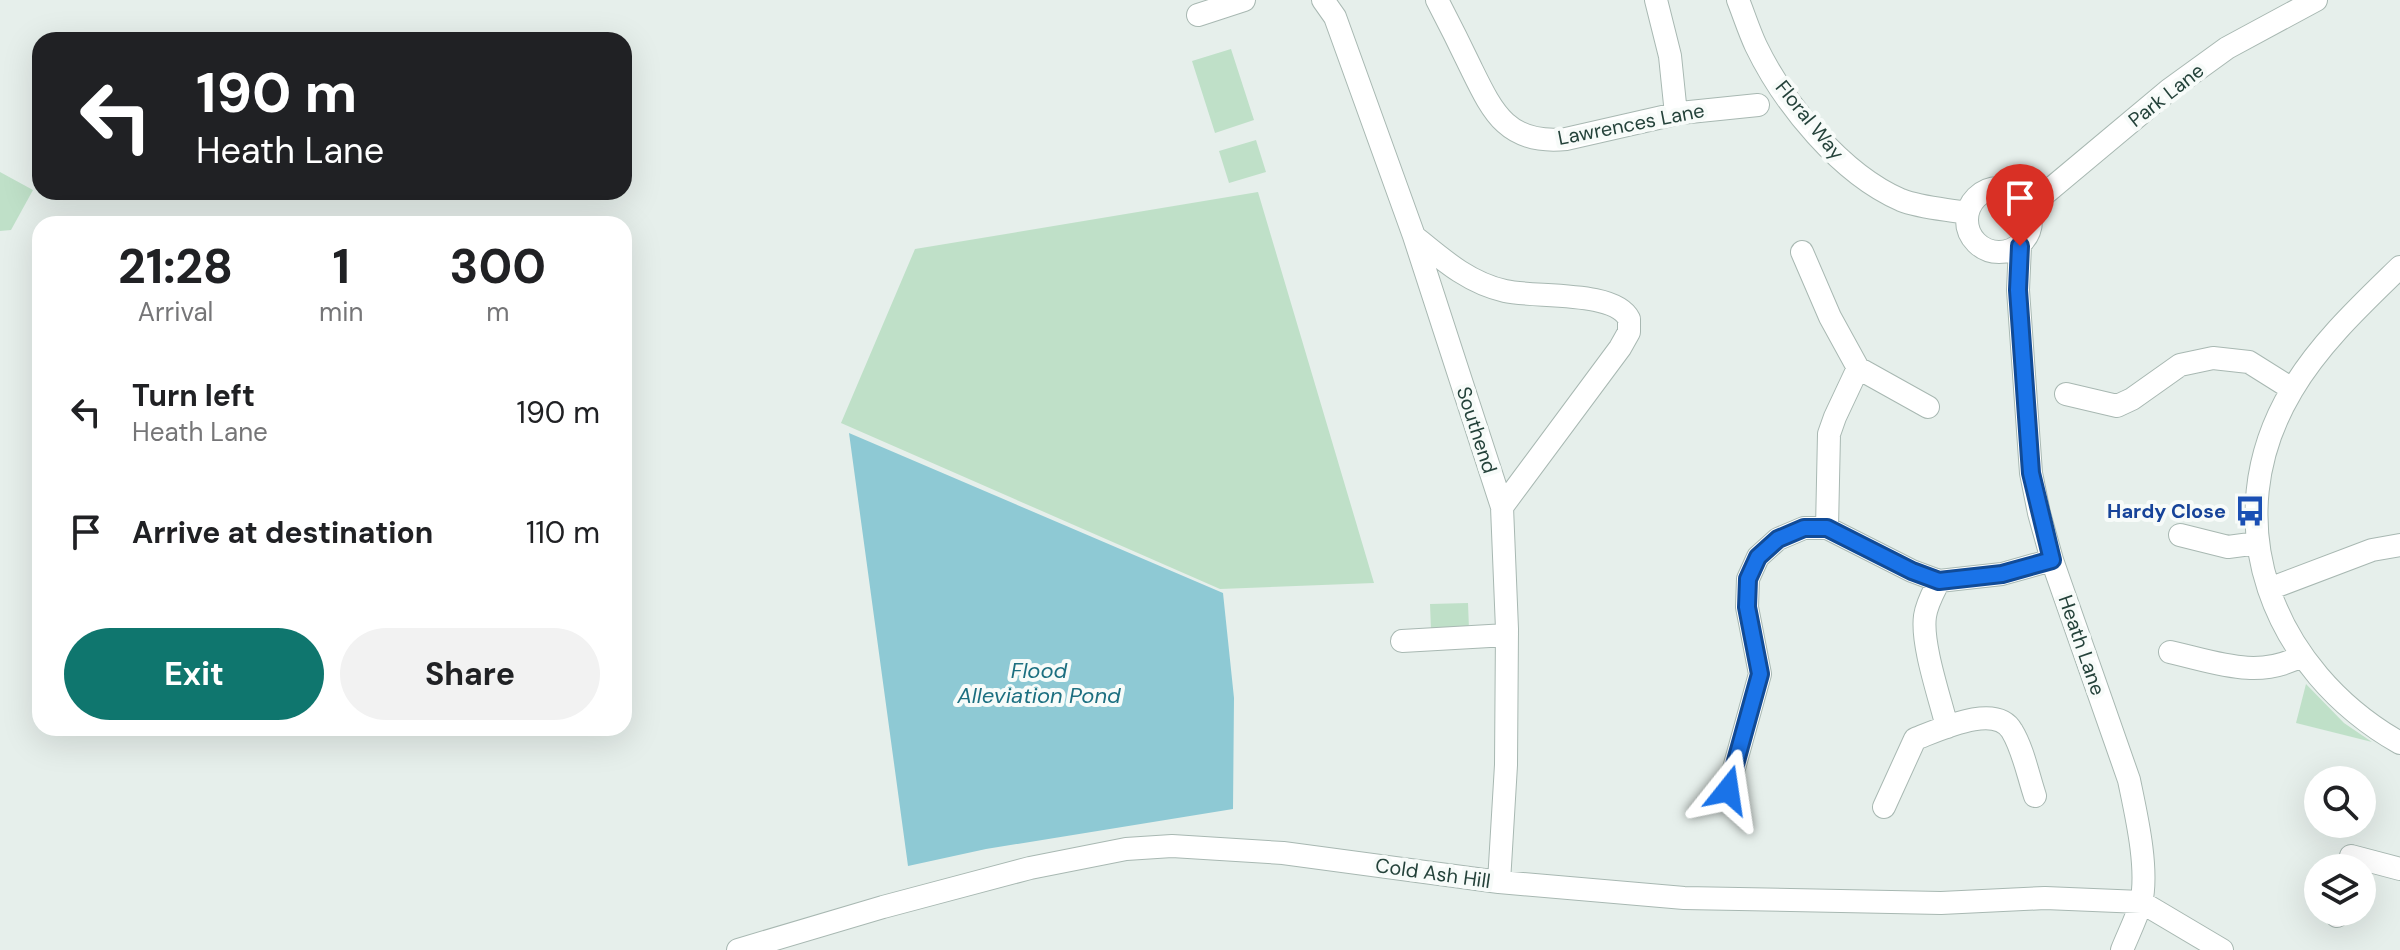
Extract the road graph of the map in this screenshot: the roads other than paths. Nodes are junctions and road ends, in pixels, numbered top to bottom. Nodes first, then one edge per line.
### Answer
1 (1244, 0) edge
2 (1323, 0) edge
3 (1437, 0) edge
4 (1656, 0) edge
5 (1738, 0) edge
6 (2316, 0) edge
7 (1198, 15) dead end
8 (1758, 105) dead end
9 (1676, 114) junction
10 (2029, 207) junction
11 (1967, 213) junction
12 (1414, 236) junction
13 (2020, 246) junction
14 (1802, 252) dead end
15 (2400, 267) edge
16 (1858, 368) junction
17 (2292, 389) junction
18 (2066, 394) dead end
19 (1928, 407) dead end
20 (1502, 507) junction
21 (1827, 528) junction
22 (2180, 535) dead end
23 (2258, 543) junction
24 (2400, 545) edge
25 (2052, 560) junction
26 (1939, 581) junction
27 (2269, 589) junction
28 (1507, 635) junction
29 (1402, 641) dead end
30 (2170, 652) dead end
31 (2301, 656) junction
32 (1947, 727) junction
33 (2400, 743) edge
34 (1728, 790) dead end
35 (2035, 796) dead end
36 (1884, 807) dead end
37 (2376, 863) edge
38 (2400, 869) edge
39 (1499, 882) junction
40 (2141, 902) junction
41 (738, 950) edge
42 (2122, 950) edge
43 (2222, 950) edge

1 - 7 street
2 - 12 street, Southend
3 - 9 street, Lawrences Lane
4 - 9 street
5 - 11 street, Floral Way
6 - 10 street, Park Lane
8 - 9 street, Lawrences Lane
10 - 11 street
10 - 13 street
11 - 13 street
12 - 20 street, Southend
12 - 20 street
13 - 25 street, Heath Lane
14 - 16 street
15 - 17 street
16 - 19 street
16 - 21 street
17 - 18 street
17 - 23 street
20 - 28 street, Southend
21 - 26 street
21 - 34 street
22 - 23 street
23 - 27 street
24 - 27 street
25 - 26 street
25 - 40 street, Heath Lane
26 - 32 street
27 - 31 street
28 - 29 street
28 - 39 street, Southend
30 - 31 street
31 - 33 street
32 - 35 street
32 - 36 street
37 - 38 street
39 - 40 street, Cold Ash Hill
39 - 41 street, Cold Ash Hill
40 - 42 street
40 - 43 street

